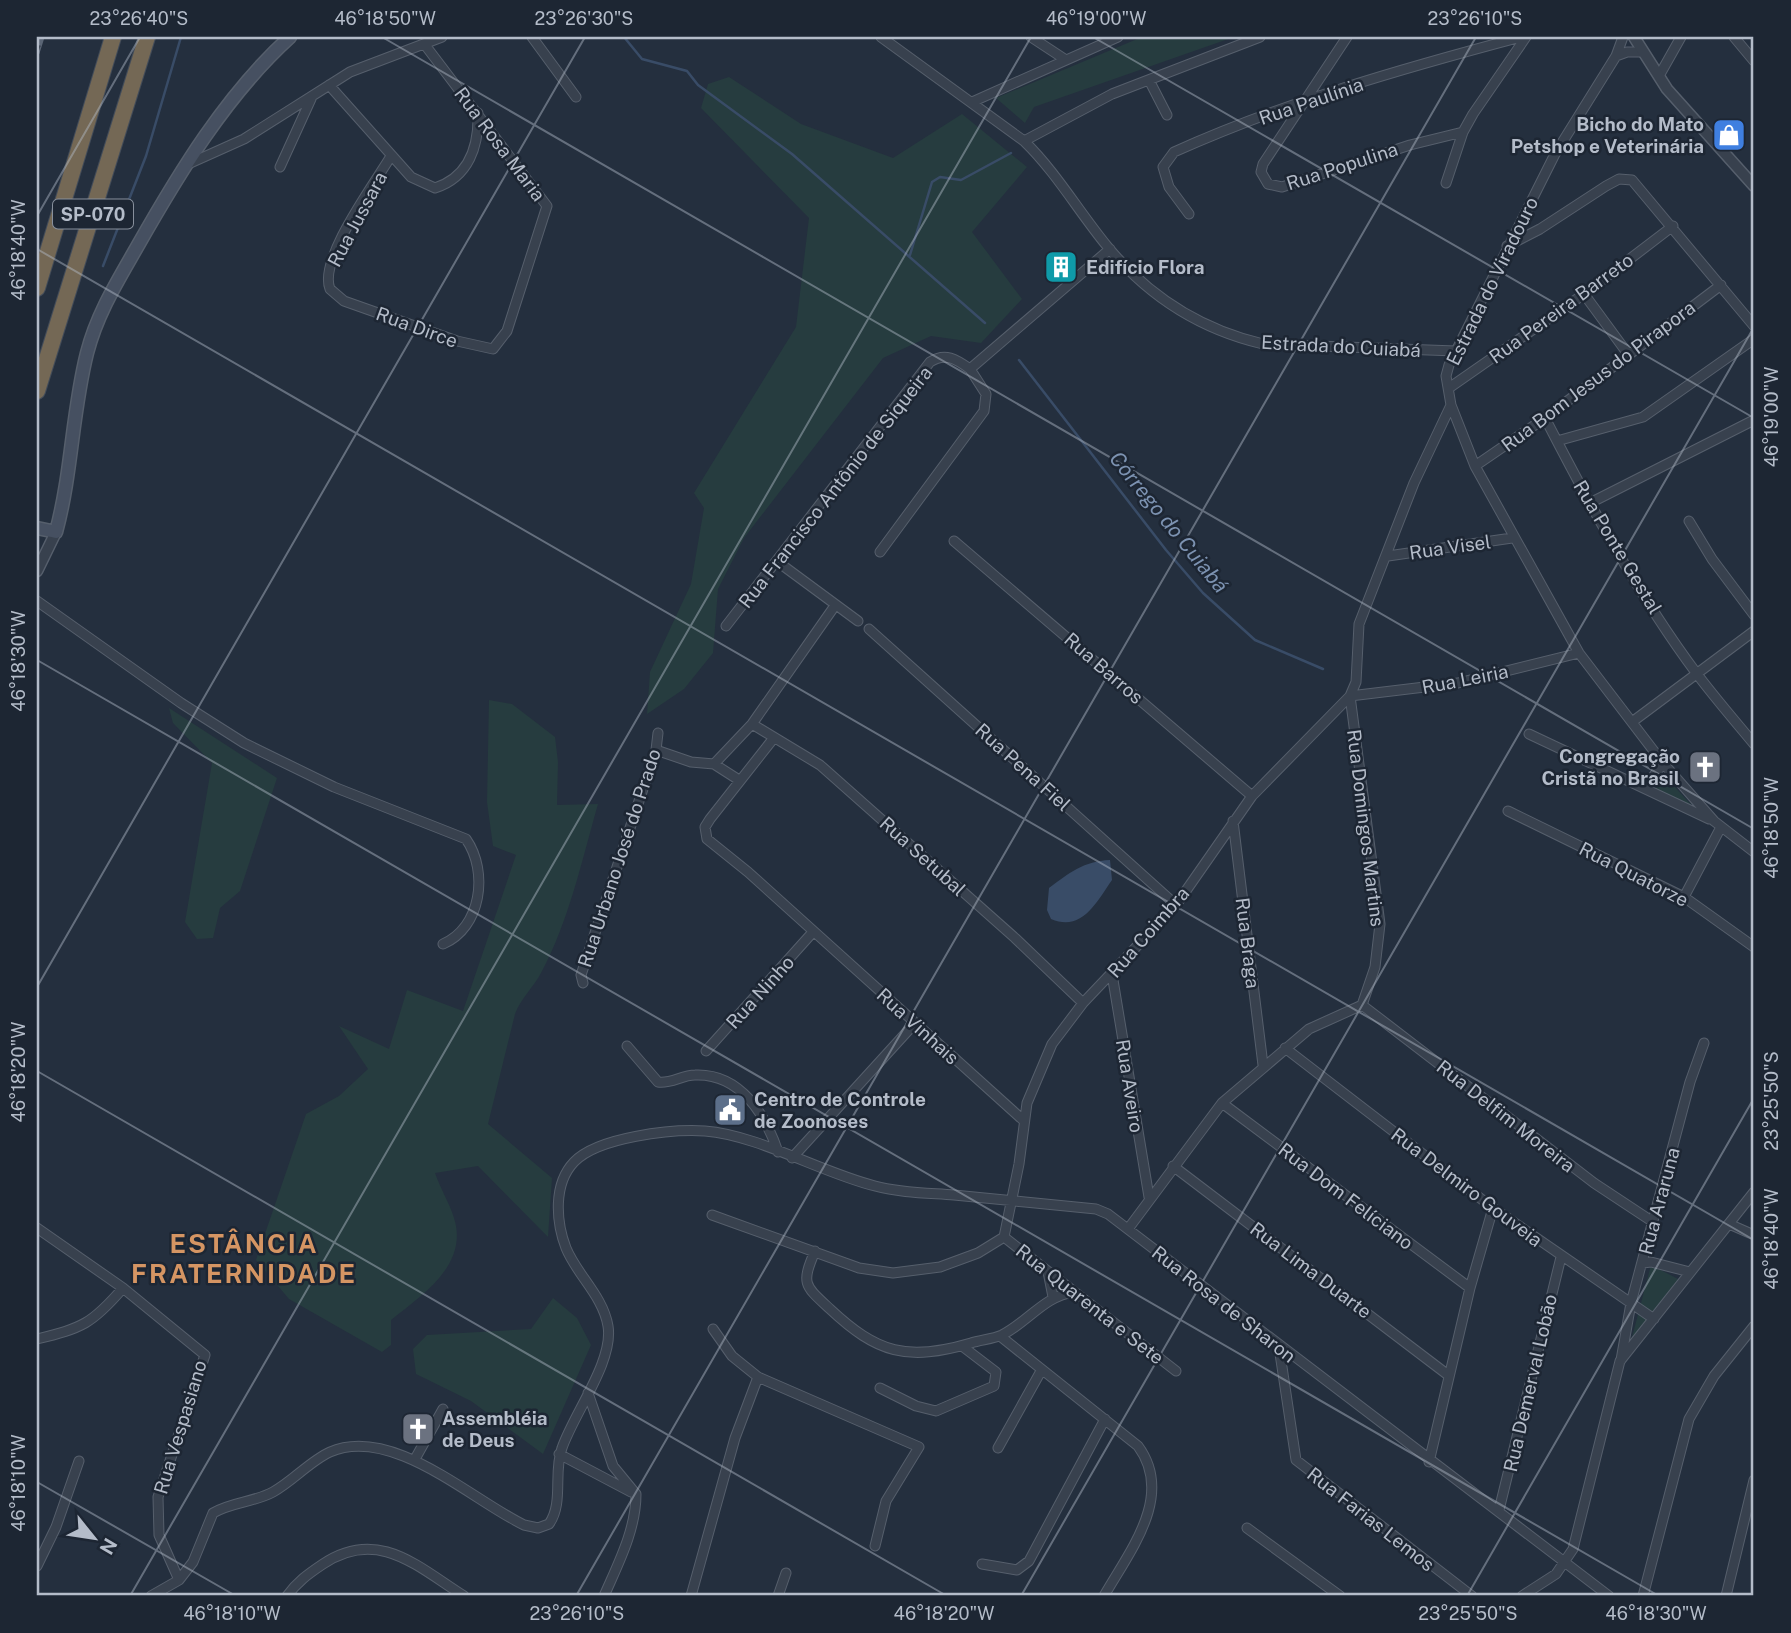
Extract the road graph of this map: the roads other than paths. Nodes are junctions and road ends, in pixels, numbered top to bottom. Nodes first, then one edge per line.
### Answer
1 (113, 37) edge
2 (147, 37) edge
3 (290, 37) edge
4 (442, 37) edge
5 (532, 37) edge
6 (881, 37) edge
7 (1031, 37) edge
8 (1118, 37) edge
9 (1261, 37) edge
10 (1347, 37) edge
11 (1524, 37) edge
12 (1623, 37) edge
13 (1634, 37) edge
14 (1681, 37) edge
15 (1734, 37) edge
16 (425, 45) junction
17 (1641, 52) junction
18 (1616, 56) junction
19 (1066, 60) junction
20 (1754, 61) edge
21 (1659, 76) junction
22 (1149, 80) junction
23 (328, 85) junction
24 (576, 97) dead end
25 (312, 98) junction
26 (1306, 100) junction
27 (972, 102) junction
28 (478, 113) junction
29 (1167, 115) dead end
30 (1463, 132) junction
31 (1024, 141) junction
32 (391, 156) junction
33 (187, 165) junction
34 (280, 167) dead end
35 (1446, 183) dead end
36 (1754, 186) edge
37 (1189, 214) dead end
38 (1673, 226) junction
39 (1507, 246) junction
40 (1110, 249) junction
41 (327, 283) joint
42 (1721, 285) junction
43 (37, 288) edge
44 (1584, 294) junction
45 (1754, 326) edge
46 (506, 331) joint
47 (1754, 339) edge
48 (1456, 351) junction
49 (1628, 354) junction
50 (970, 369) junction
51 (1449, 388) junction
52 (37, 391) edge
53 (1451, 405) junction
54 (1545, 418) junction
55 (1754, 420) edge
56 (1557, 442) junction
57 (1475, 466) junction
58 (1590, 503) junction
59 (1689, 521) dead end
60 (37, 528) edge
61 (56, 532) junction
62 (1512, 538) junction
63 (954, 541) dead end
64 (880, 552) dead end
65 (1388, 556) junction
66 (778, 562) junction
67 (37, 571) edge
68 (37, 601) edge
69 (834, 607) junction
70 (1754, 615) edge
71 (858, 621) dead end
72 (726, 626) dead end
73 (869, 629) dead end
74 (1754, 631) edge
75 (1578, 653) junction
76 (1697, 674) junction
77 (1350, 696) junction
78 (1632, 722) junction
79 (752, 724) junction
80 (658, 733) dead end
81 (1529, 734) dead end
82 (773, 739) junction
83 (1754, 744) edge
84 (656, 750) junction
85 (1663, 763) junction
86 (714, 764) junction
87 (739, 780) junction
88 (1645, 788) junction
89 (1252, 796) junction
90 (1508, 811) dead end
91 (1233, 821) junction
92 (1718, 825) junction
93 (1754, 852) edge
94 (1684, 898) junction
95 (1176, 905) junction
96 (813, 932) junction
97 (443, 944) dead end
98 (1754, 947) edge
99 (1112, 974) junction
100 (583, 983) dead end
101 (1083, 1003) junction
102 (1362, 1005) junction
103 (915, 1023) junction
104 (1704, 1042) dead end
105 (627, 1046) dead end
106 (1285, 1048) junction
107 (706, 1051) dead end
108 (1263, 1065) junction
109 (1222, 1103) junction
110 (1023, 1120) junction
111 (778, 1153) junction
112 (792, 1158) junction
113 (1173, 1166) junction
114 (1754, 1192) edge
115 (1149, 1197) junction
116 (1010, 1200) junction
117 (1493, 1208) junction
118 (712, 1216) dead end
119 (1653, 1222) junction
120 (1729, 1224) junction
121 (37, 1228) edge
122 (1128, 1229) junction
123 (1754, 1235) edge
124 (1004, 1237) junction
125 (815, 1251) junction
126 (1561, 1257) junction
127 (1643, 1263) junction
128 (1048, 1272) junction
129 (1690, 1272) junction
130 (123, 1288) junction
131 (1470, 1288) junction
132 (1074, 1292) junction
133 (1053, 1297) junction
134 (1631, 1303) junction
135 (1654, 1319) junction
136 (1754, 1326) edge
137 (713, 1329) dead end
138 (1000, 1336) junction
139 (37, 1339) edge
140 (962, 1346) junction
141 (1279, 1347) junction
142 (1620, 1361) junction
143 (1041, 1371) junction
144 (1176, 1371) dead end
145 (1448, 1375) junction
146 (758, 1377) junction
147 (880, 1388) dead end
148 (588, 1393) junction
149 (443, 1409) dead end
150 (1105, 1419) junction
151 (998, 1448) dead end
152 (559, 1454) junction
153 (415, 1459) junction
154 (79, 1461) dead end
155 (1429, 1462) junction
156 (1754, 1480) edge
157 (636, 1494) junction
158 (1499, 1510) junction
159 (1247, 1528) dead end
160 (875, 1546) dead end
161 (41, 1552) edge
162 (1565, 1563) junction
163 (982, 1564) dead end
164 (37, 1566) edge
165 (786, 1573) dead end
166 (178, 1580) junction
167 (151, 1596) edge
168 (287, 1596) edge
169 (464, 1596) edge
170 (604, 1596) edge
171 (691, 1596) edge
172 (778, 1596) edge
173 (1104, 1596) edge
174 (1340, 1596) edge
175 (1472, 1596) edge
176 (1522, 1596) edge
177 (1609, 1596) edge
178 (1643, 1596) edge
179 (1726, 1596) edge

1 - 43 highway, SP-070
2 - 52 highway, SP-070
3 - 33 main road
4 - 16 street
5 - 24 street
6 - 27 street, Estrada do Cuiabá
7 - 19 street
8 - 19 street
9 - 22 street
10 - 26 street, Rua Populina
11 - 26 street, Rua Paulínia
11 - 30 street
12 - 18 street, Estrada do Viradouro
13 - 17 street
14 - 21 street
15 - 20 street
16 - 23 street
16 - 28 street, Rua Rosa Maria
17 - 18 street
17 - 21 street
18 - 39 street, Estrada do Viradouro
19 - 27 street
21 - 36 street
22 - 29 street
22 - 31 street
23 - 25 street
23 - 32 street
25 - 33 street
25 - 34 street
26 - 30 street, Rua Populina
26 - 37 street, Rua Paulínia
27 - 31 street, Estrada do Cuiabá
28 - 32 street
28 - 46 street, Rua Rosa Maria
30 - 35 street
31 - 40 street, Estrada do Cuiabá
32 - 41 street, Rua Jussara
33 - 61 main road
38 - 39 street
38 - 42 street
38 - 44 street, Rua Pereira Barreto
39 - 48 street, Estrada do Viradouro
40 - 48 street, Estrada do Cuiabá
40 - 50 street
41 - 46 street, Rua Dirce
42 - 45 street
42 - 49 street, Rua Bom Jesus do Pirapora
44 - 49 street
44 - 51 street, Rua Pereira Barreto
47 - 56 street
48 - 51 street, Estrada do Viradouro
49 - 54 street, Rua Bom Jesus do Pirapora
50 - 64 street
50 - 66 street, Rua Francisco Antônio de Siqueira
51 - 53 street, Estrada do Viradouro
53 - 57 street
53 - 65 street
54 - 56 street, Rua Ponte Gestal
54 - 57 street, Rua Bom Jesus do Pirapora
55 - 58 street
56 - 58 street, Rua Ponte Gestal
57 - 62 street
58 - 76 street, Rua Ponte Gestal
59 - 70 street
60 - 61 main road
61 - 67 street
62 - 65 street, Rua Visel
62 - 75 street
63 - 89 street, Rua Barros
65 - 77 street
66 - 69 street
66 - 72 street, Rua Francisco Antônio de Siqueira
68 - 97 street
69 - 71 street
69 - 79 street
73 - 95 street, Rua Pena Fiel
74 - 76 street
75 - 77 street, Rua Leiria
75 - 78 street
76 - 78 street
76 - 83 street, Rua Ponte Gestal
77 - 89 street, Rua Coimbra
77 - 102 street, Rua Domingos Martins
78 - 85 street
79 - 82 street, Rua Setubal
79 - 86 street
80 - 84 street, Rua Urbano José do Prado
81 - 88 street
82 - 87 street
82 - 101 street, Rua Setubal
84 - 86 street
84 - 100 street, Rua Urbano José do Prado
85 - 88 street
85 - 92 street
86 - 87 street
87 - 96 street, Rua Vinhais
88 - 92 street
89 - 91 street, Rua Coimbra
90 - 94 street, Rua Quatorze
91 - 95 street, Rua Coimbra
91 - 108 street, Rua Braga
92 - 93 street
92 - 94 street
94 - 98 street, Rua Quatorze
95 - 99 street, Rua Coimbra
96 - 103 street, Rua Vinhais
96 - 107 street, Rua Ninho
99 - 101 street, Rua Coimbra
99 - 115 street, Rua Aveiro
101 - 110 street, Rua Coimbra
102 - 106 street
102 - 119 street, Rua Delfim Moreira
103 - 110 street, Rua Vinhais
103 - 112 street
104 - 119 street, Rua Araruna
105 - 111 street
106 - 108 street
106 - 117 street, Rua Delmiro Gouveia
108 - 109 street
109 - 113 street
109 - 131 street, Rua Dom Felíciano
110 - 116 street, Rua Coimbra
111 - 112 street, Rua Rosa de Sharon
111 - 148 street, Rua Rosa de Sharon
112 - 116 street, Rua Rosa de Sharon
113 - 115 street
113 - 145 street, Rua Lima Duarte
114 - 120 street
115 - 122 street
116 - 122 street, Rua Rosa de Sharon
116 - 124 street, Rua Coimbra
117 - 126 street, Rua Delmiro Gouveia
117 - 131 street
118 - 125 street
119 - 127 street, Rua Araruna
120 - 123 street
120 - 129 street
121 - 130 street, Rua Vespasiano
122 - 141 street, Rua Rosa de Sharon
124 - 125 street
124 - 128 street, Rua Quarenta e Sete
125 - 140 street
126 - 134 street, Rua Delmiro Gouveia
126 - 158 street, Rua Demerval Lobão
127 - 129 street
127 - 134 street, Rua Araruna
128 - 132 street, Rua Quarenta e Sete
128 - 133 street
129 - 135 street
130 - 139 street
130 - 166 street, Rua Vespasiano
131 - 145 street
132 - 133 street
132 - 144 street, Rua Quarenta e Sete
133 - 138 street
134 - 135 street, Rua Delmiro Gouveia
134 - 142 street, Rua Araruna
135 - 142 street
136 - 178 street
137 - 146 street
138 - 140 street
138 - 143 street
140 - 147 street
141 - 155 street, Rua Rosa de Sharon
141 - 175 street, Rua Farias Lemos
142 - 162 street, Rua Araruna
143 - 150 street
143 - 151 street
145 - 155 street
146 - 160 street
146 - 171 street
148 - 152 street, Rua Rosa de Sharon
148 - 157 street
149 - 153 street
150 - 163 street
150 - 173 street
152 - 153 street, Rua Rosa de Sharon
152 - 157 street
153 - 166 street
154 - 161 street
155 - 158 street, Rua Rosa de Sharon
156 - 179 street
157 - 170 street
158 - 162 street, Rua Rosa de Sharon
159 - 174 street
161 - 164 street
162 - 176 street
162 - 177 street, Rua Rosa de Sharon
165 - 172 street
166 - 167 street
168 - 169 street

